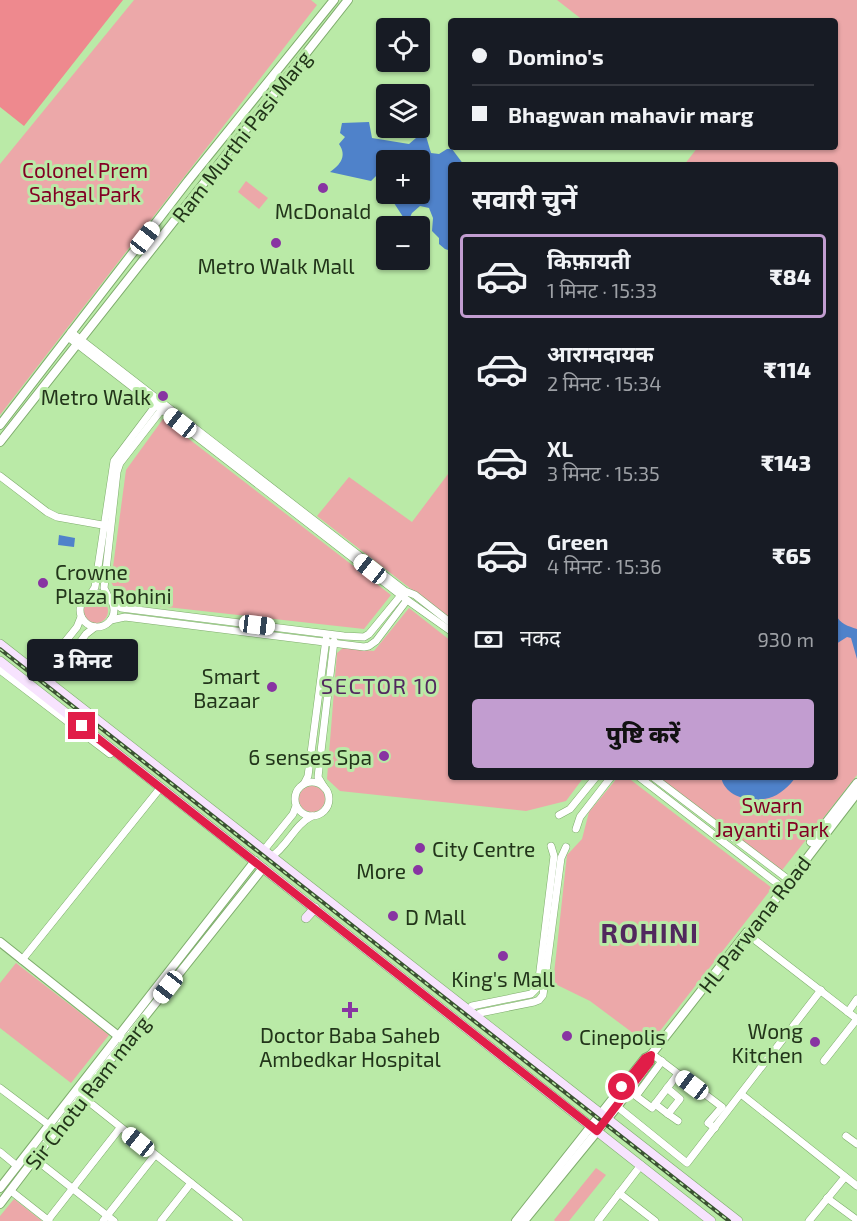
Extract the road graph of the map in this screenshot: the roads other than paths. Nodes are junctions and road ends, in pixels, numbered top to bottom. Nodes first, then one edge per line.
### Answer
1 (334, 0) edge
2 (348, 0) edge
3 (70, 335) junction
4 (79, 342) junction
5 (159, 407) junction
6 (0, 425) edge
7 (0, 442) edge
8 (0, 476) edge
9 (107, 525) junction
10 (90, 595) junction
11 (406, 596) junction
12 (110, 600) junction
13 (81, 617) junction
14 (111, 620) junction
15 (448, 622) edge
16 (95, 627) junction
17 (448, 629) edge
18 (331, 634) junction
19 (330, 643) junction
20 (0, 644) edge
21 (0, 661) edge
22 (0, 670) edge
23 (39, 674) junction
24 (50, 682) junction
25 (108, 728) junction
26 (100, 740) junction
27 (114, 751) junction
28 (594, 780) edge
29 (609, 780) edge
30 (643, 780) edge
31 (657, 780) edge
32 (857, 783) edge
33 (304, 784) junction
34 (161, 787) junction
35 (324, 787) junction
36 (857, 793) edge
37 (296, 806) junction
38 (560, 815) dead end
39 (312, 816) junction
40 (576, 829) dead end
41 (551, 846) dead end
42 (566, 847) dead end
43 (268, 853) junction
44 (259, 864) junction
45 (787, 878) junction
46 (781, 886) junction
47 (315, 908) junction
48 (306, 918) dead end
49 (746, 933) junction
50 (0, 942) edge
51 (22, 960) junction
52 (821, 990) junction
53 (857, 999) edge
54 (472, 1006) dead end
55 (848, 1012) junction
56 (480, 1013) dead end
57 (857, 1019) edge
58 (122, 1038) junction
59 (652, 1054) junction
60 (662, 1061) junction
61 (824, 1061) dead end
62 (678, 1074) junction
63 (0, 1088) edge
64 (667, 1088) junction
65 (78, 1094) junction
66 (741, 1094) junction
67 (614, 1104) junction
68 (655, 1104) junction
69 (668, 1114) junction
70 (604, 1117) junction
71 (678, 1121) dead end
72 (49, 1125) junction
73 (120, 1128) junction
74 (714, 1128) junction
75 (594, 1129) junction
76 (846, 1136) dead end
77 (857, 1144) edge
78 (0, 1152) edge
79 (155, 1155) junction
80 (35, 1159) junction
81 (641, 1165) junction
82 (17, 1166) junction
83 (680, 1176) junction
84 (845, 1177) junction
85 (191, 1183) junction
86 (857, 1186) edge
87 (0, 1188) edge
88 (72, 1188) junction
89 (670, 1189) junction
90 (11, 1191) junction
91 (620, 1193) junction
92 (827, 1198) junction
93 (0, 1204) edge
94 (108, 1219) edge
95 (49, 1220) edge
96 (602, 1220) edge
97 (857, 1220) edge
98 (161, 1221) edge
99 (238, 1221) edge
100 (516, 1221) edge
101 (524, 1221) edge
102 (655, 1221) edge
103 (711, 1221) edge
104 (738, 1221) edge
105 (809, 1221) edge

1 - 3 street, Ram Murthi Pasi Marg
2 - 4 street, Ram Murthi Pasi Marg
3 - 4 street
3 - 6 street, Ram Murthi Pasi Marg
4 - 5 street
4 - 7 street, Ram Murthi Pasi Marg
4 - 11 street
5 - 9 street
5 - 11 street
8 - 9 street
9 - 10 street
9 - 12 street
10 - 12 street
10 - 13 street
11 - 15 street
11 - 17 street
11 - 18 street
11 - 19 street
12 - 14 street
12 - 18 street
13 - 16 street
13 - 23 street
14 - 16 street
14 - 19 street
16 - 24 street
18 - 19 street
19 - 33 street
19 - 35 street
20 - 23 main road
21 - 26 main road
22 - 27 street
23 - 24 main road
24 - 25 main road
25 - 26 main road
25 - 43 main road
26 - 27 main road
27 - 34 main road
28 - 38 street
29 - 40 street
30 - 46 street
31 - 45 street
32 - 45 street
33 - 35 street
33 - 37 street
34 - 44 main road
34 - 51 street
35 - 39 street
36 - 45 street, HL Parwana Road
37 - 39 street
37 - 43 street
39 - 43 street
41 - 54 street
42 - 56 street
43 - 70 main road
44 - 47 main road
44 - 58 street, Sir Chotu Ram marg
45 - 46 street, HL Parwana Road
46 - 49 street, HL Parwana Road
47 - 48 main road
47 - 75 main road
49 - 52 street
49 - 59 street, HL Parwana Road
50 - 51 street
51 - 58 street
52 - 55 street
52 - 66 street
53 - 55 street
55 - 57 street
57 - 61 street
58 - 65 street, Sir Chotu Ram marg
59 - 60 street
59 - 67 street, HL Parwana Road
60 - 62 street
60 - 68 street
62 - 64 street
62 - 74 street
63 - 72 street
64 - 68 street
64 - 69 street
65 - 72 street, Sir Chotu Ram marg
65 - 73 street
65 - 80 street, Sir Chotu Ram marg
66 - 74 street
66 - 84 street
67 - 70 street, HL Parwana Road
67 - 74 street
68 - 69 street
69 - 71 street
70 - 75 street, HL Parwana Road
70 - 83 main road
72 - 82 street, Sir Chotu Ram marg
73 - 79 street
73 - 88 street
75 - 81 main road
75 - 100 street, HL Parwana Road
75 - 101 street, HL Parwana Road
76 - 77 street
78 - 82 street
79 - 85 street
79 - 94 street
80 - 88 street
80 - 90 street, Sir Chotu Ram marg
81 - 89 main road
81 - 91 street
82 - 87 street, Sir Chotu Ram marg
83 - 89 main road
83 - 104 main road
84 - 86 street
84 - 92 street
85 - 98 street
85 - 99 street
88 - 94 street
88 - 95 street
89 - 103 main road
90 - 93 street, Sir Chotu Ram marg
90 - 95 street
91 - 96 street
91 - 102 street
92 - 97 street
92 - 105 street

